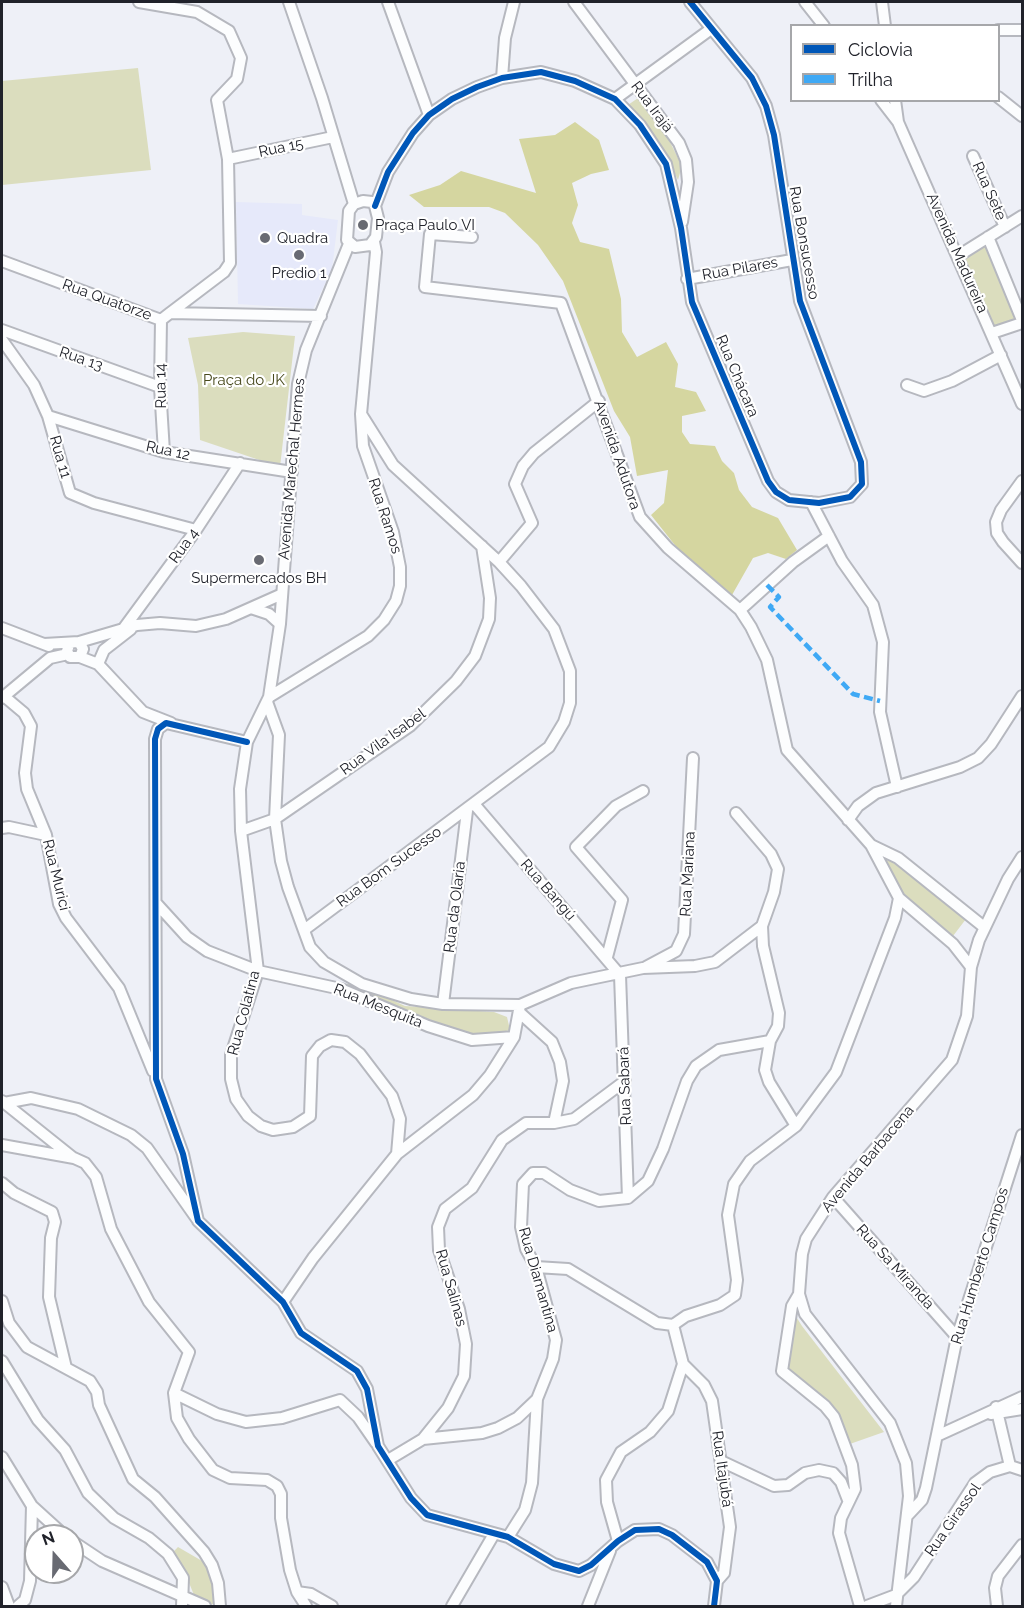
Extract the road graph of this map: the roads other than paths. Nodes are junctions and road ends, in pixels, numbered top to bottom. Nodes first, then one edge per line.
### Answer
1 (138, 2) edge
2 (289, 2) edge
3 (388, 2) edge
4 (514, 2) edge
5 (574, 2) edge
6 (690, 2) edge
7 (805, 2) edge
8 (882, 2) edge
9 (822, 24) edge
10 (885, 24) edge
11 (711, 29) junction
12 (1000, 30) edge
13 (1023, 30) edge
14 (502, 78) junction
15 (634, 83) junction
16 (1000, 98) edge
17 (615, 99) junction
18 (883, 102) edge
19 (895, 102) edge
20 (429, 115) junction
21 (1023, 116) edge
22 (898, 122) junction
23 (333, 137) junction
24 (973, 156) dead end
25 (228, 159) junction
26 (354, 204) junction
27 (375, 206) junction
28 (1023, 216) edge
29 (1005, 227) junction
30 (681, 228) junction
31 (472, 237) dead end
32 (988, 237) junction
33 (374, 242) junction
34 (349, 244) junction
35 (958, 256) junction
36 (792, 260) junction
37 (2, 261) edge
38 (687, 279) junction
39 (321, 316) junction
40 (166, 317) junction
41 (1023, 321) edge
42 (2, 330) edge
43 (992, 333) junction
44 (2, 340) edge
45 (1001, 355) junction
46 (907, 385) dead end
47 (160, 387) junction
48 (598, 401) junction
49 (1023, 404) edge
50 (361, 414) junction
51 (48, 416) junction
52 (164, 452) junction
53 (240, 463) junction
54 (292, 472) junction
55 (1023, 481) edge
56 (811, 502) junction
57 (196, 530) junction
58 (829, 536) junction
59 (482, 545) junction
60 (499, 562) junction
61 (1023, 563) edge
62 (280, 595) junction
63 (251, 608) junction
64 (740, 610) junction
65 (280, 624) junction
66 (137, 625) junction
67 (2, 628) edge
68 (124, 628) junction
69 (73, 651) junction
70 (98, 664) junction
71 (1023, 696) edge
72 (3, 698) edge
73 (268, 700) junction
74 (142, 712) junction
75 (172, 723) junction
76 (155, 739) junction
77 (247, 742) junction
78 (693, 758) dead end
79 (897, 787) junction
80 (643, 791) dead end
81 (471, 808) junction
82 (736, 813) dead end
83 (275, 819) junction
84 (848, 820) junction
85 (2, 828) edge
86 (241, 831) junction
87 (46, 835) junction
88 (871, 845) junction
89 (1023, 857) edge
90 (899, 898) junction
91 (156, 903) junction
92 (762, 926) junction
93 (984, 927) junction
94 (304, 930) junction
95 (607, 957) junction
96 (971, 967) junction
97 (643, 968) junction
98 (258, 971) junction
99 (620, 975) junction
100 (443, 1004) junction
101 (520, 1009) junction
102 (514, 1036) junction
103 (770, 1041) junction
104 (156, 1079) junction
105 (625, 1081) junction
106 (3, 1102) edge
107 (554, 1123) junction
108 (796, 1126) junction
109 (1023, 1135) edge
110 (2, 1145) edge
111 (397, 1154) junction
112 (74, 1158) junction
113 (2, 1184) edge
114 (833, 1197) junction
115 (628, 1198) junction
116 (198, 1221) junction
117 (537, 1268) junction
118 (799, 1294) junction
119 (2, 1301) edge
120 (283, 1302) junction
121 (673, 1325) junction
122 (957, 1336) junction
123 (2, 1361) edge
124 (683, 1364) junction
125 (66, 1368) junction
126 (174, 1393) junction
127 (1023, 1397) edge
128 (537, 1399) junction
129 (1023, 1409) edge
130 (997, 1410) junction
131 (939, 1435) junction
132 (423, 1439) junction
133 (378, 1446) junction
134 (2, 1456) edge
135 (388, 1460) junction
136 (721, 1461) junction
137 (1010, 1466) junction
138 (1023, 1470) edge
139 (848, 1500) junction
140 (32, 1506) junction
141 (907, 1516) junction
142 (52, 1524) edge
143 (494, 1534) junction
144 (508, 1537) junction
145 (615, 1545) junction
146 (1023, 1545) edge
147 (84, 1549) edge
148 (717, 1581) junction
149 (2, 1587) edge
150 (297, 1592) junction
151 (896, 1601) edge
152 (183, 1603) edge
153 (9, 1606) edge
154 (18, 1606) edge
155 (205, 1606) edge
156 (220, 1606) edge
157 (306, 1606) edge
158 (332, 1606) edge
159 (452, 1606) edge
160 (588, 1606) edge
161 (714, 1606) edge
162 (861, 1606) edge
163 (867, 1606) edge
164 (997, 1606) edge

1 - 25 street
2 - 23 street
3 - 20 street
4 - 14 street
5 - 15 street, Rua Irajá
6 - 11 street, Rua Bonsucesso
7 - 9 street
8 - 10 street
11 - 15 street
11 - 36 street, Rua Bonsucesso
12 - 13 street
14 - 17 street
14 - 20 street
15 - 17 street
15 - 30 street, Rua Irajá
16 - 21 street
17 - 30 street
18 - 22 street
19 - 22 street, Avenida Madureira
20 - 27 street
22 - 35 street, Avenida Madureira
23 - 25 street, Rua 15
23 - 26 street
24 - 29 street, Rua Sete
25 - 40 street
26 - 27 street
26 - 34 street
27 - 33 street
28 - 29 street
29 - 32 street
30 - 38 street, Rua Chácara
31 - 48 street, Avenida Adutora
32 - 35 street
32 - 41 street, Rua Sete
33 - 34 street
33 - 50 street
34 - 39 street, Avenida Marechal Hermes
35 - 43 street, Avenida Madureira
36 - 38 street, Rua Pilares
36 - 56 street, Rua Bonsucesso
37 - 40 street, Rua Quatorze
38 - 56 street, Rua Chácara
39 - 40 street, Rua Quatorze
39 - 54 street, Avenida Marechal Hermes
40 - 47 street, Rua 14
41 - 43 street
42 - 47 street, Rua 13
43 - 45 street, Avenida Madureira
44 - 51 street, Rua 11
45 - 46 street
45 - 49 street, Avenida Madureira
47 - 52 street, Rua 14
48 - 60 street
48 - 64 street, Avenida Adutora
50 - 59 street
50 - 73 street, Rua Ramos
51 - 52 street, Rua 12
51 - 57 street, Rua 11
52 - 53 street, Rua 12
53 - 54 street, Rua 12
53 - 57 street, Rua 4
54 - 62 street, Avenida Marechal Hermes
55 - 61 street
56 - 58 street
57 - 68 street, Rua 4
58 - 64 street
58 - 79 street
59 - 60 street
59 - 83 street, Rua Vila Isabel
60 - 81 street
62 - 63 street
62 - 65 street, Avenida Marechal Hermes
63 - 65 street
63 - 66 street
64 - 84 street, Avenida Adutora
65 - 73 street, Avenida Marechal Hermes
66 - 68 street
66 - 70 street
67 - 69 street
68 - 69 street
69 - 70 street
69 - 72 street
70 - 74 street
71 - 79 street
72 - 87 street, Rua Murici
73 - 77 street, Rua Colatina
73 - 83 street
74 - 75 street
74 - 76 street
75 - 76 street
75 - 77 street
76 - 91 street
77 - 86 street, Rua Colatina
78 - 97 street, Rua Mariana
79 - 84 street
80 - 95 street
81 - 94 street, Rua Bom Sucesso
81 - 95 street, Rua Bangú
81 - 100 street, Rua da Olaria
82 - 92 street
83 - 86 street, Rua Vila Isabel
83 - 94 street
84 - 88 street, Avenida Adutora
85 - 87 street
86 - 98 street, Rua Colatina
87 - 104 street, Rua Murici
88 - 90 street, Avenida Adutora
88 - 93 street
89 - 93 street, Avenida Barbacena
90 - 96 street
90 - 108 street
91 - 98 street, Rua Mesquita
91 - 104 street
92 - 97 street
92 - 103 street
93 - 96 street, Avenida Barbacena
94 - 100 street
95 - 99 street, Rua Bangú
96 - 114 street, Avenida Barbacena
97 - 99 street
98 - 102 street, Rua Mesquita
98 - 111 street, Rua Colatina
99 - 101 street
99 - 105 street, Rua Sabará
100 - 101 street
101 - 102 street
101 - 107 street
102 - 111 street
103 - 108 street
103 - 115 street
104 - 116 street, Rua Murici
105 - 107 street, Rua Salinas
105 - 115 street, Rua Sabará
106 - 112 street
106 - 116 street
107 - 132 street, Rua Salinas
108 - 121 street
109 - 122 street, Rua Humberto Campos
110 - 112 street
111 - 120 street
112 - 126 street
113 - 125 street
114 - 118 street, Avenida Barbacena
114 - 122 street, Rua Sa Miranda
115 - 117 street, Rua Diamantina
116 - 120 street
117 - 121 street
117 - 128 street, Rua Diamantina
118 - 139 street
118 - 141 street, Avenida Barbacena
119 - 125 street
120 - 133 street
121 - 124 street
122 - 131 street, Rua Humberto Campos
123 - 152 street
124 - 136 street, Rua Itajubá
124 - 145 street
125 - 156 street
126 - 133 street
126 - 150 street
127 - 130 street
128 - 132 street
128 - 144 street, Rua Diamantina
129 - 130 street
130 - 131 street
130 - 137 street
131 - 141 street, Rua Humberto Campos
132 - 135 street, Rua Salinas
133 - 135 street
134 - 140 street
135 - 143 street
136 - 139 street
136 - 148 street, Rua Itajubá
137 - 138 street
137 - 151 street, Rua Girassol
139 - 162 street
140 - 142 street
140 - 154 street
141 - 151 street, Avenida Barbacena
143 - 144 street
143 - 159 street
144 - 145 street
145 - 148 street
145 - 160 street
146 - 164 street
147 - 152 street
148 - 161 street, Rua Itajubá
149 - 153 street
150 - 157 street
150 - 158 street
151 - 163 street
152 - 155 street

